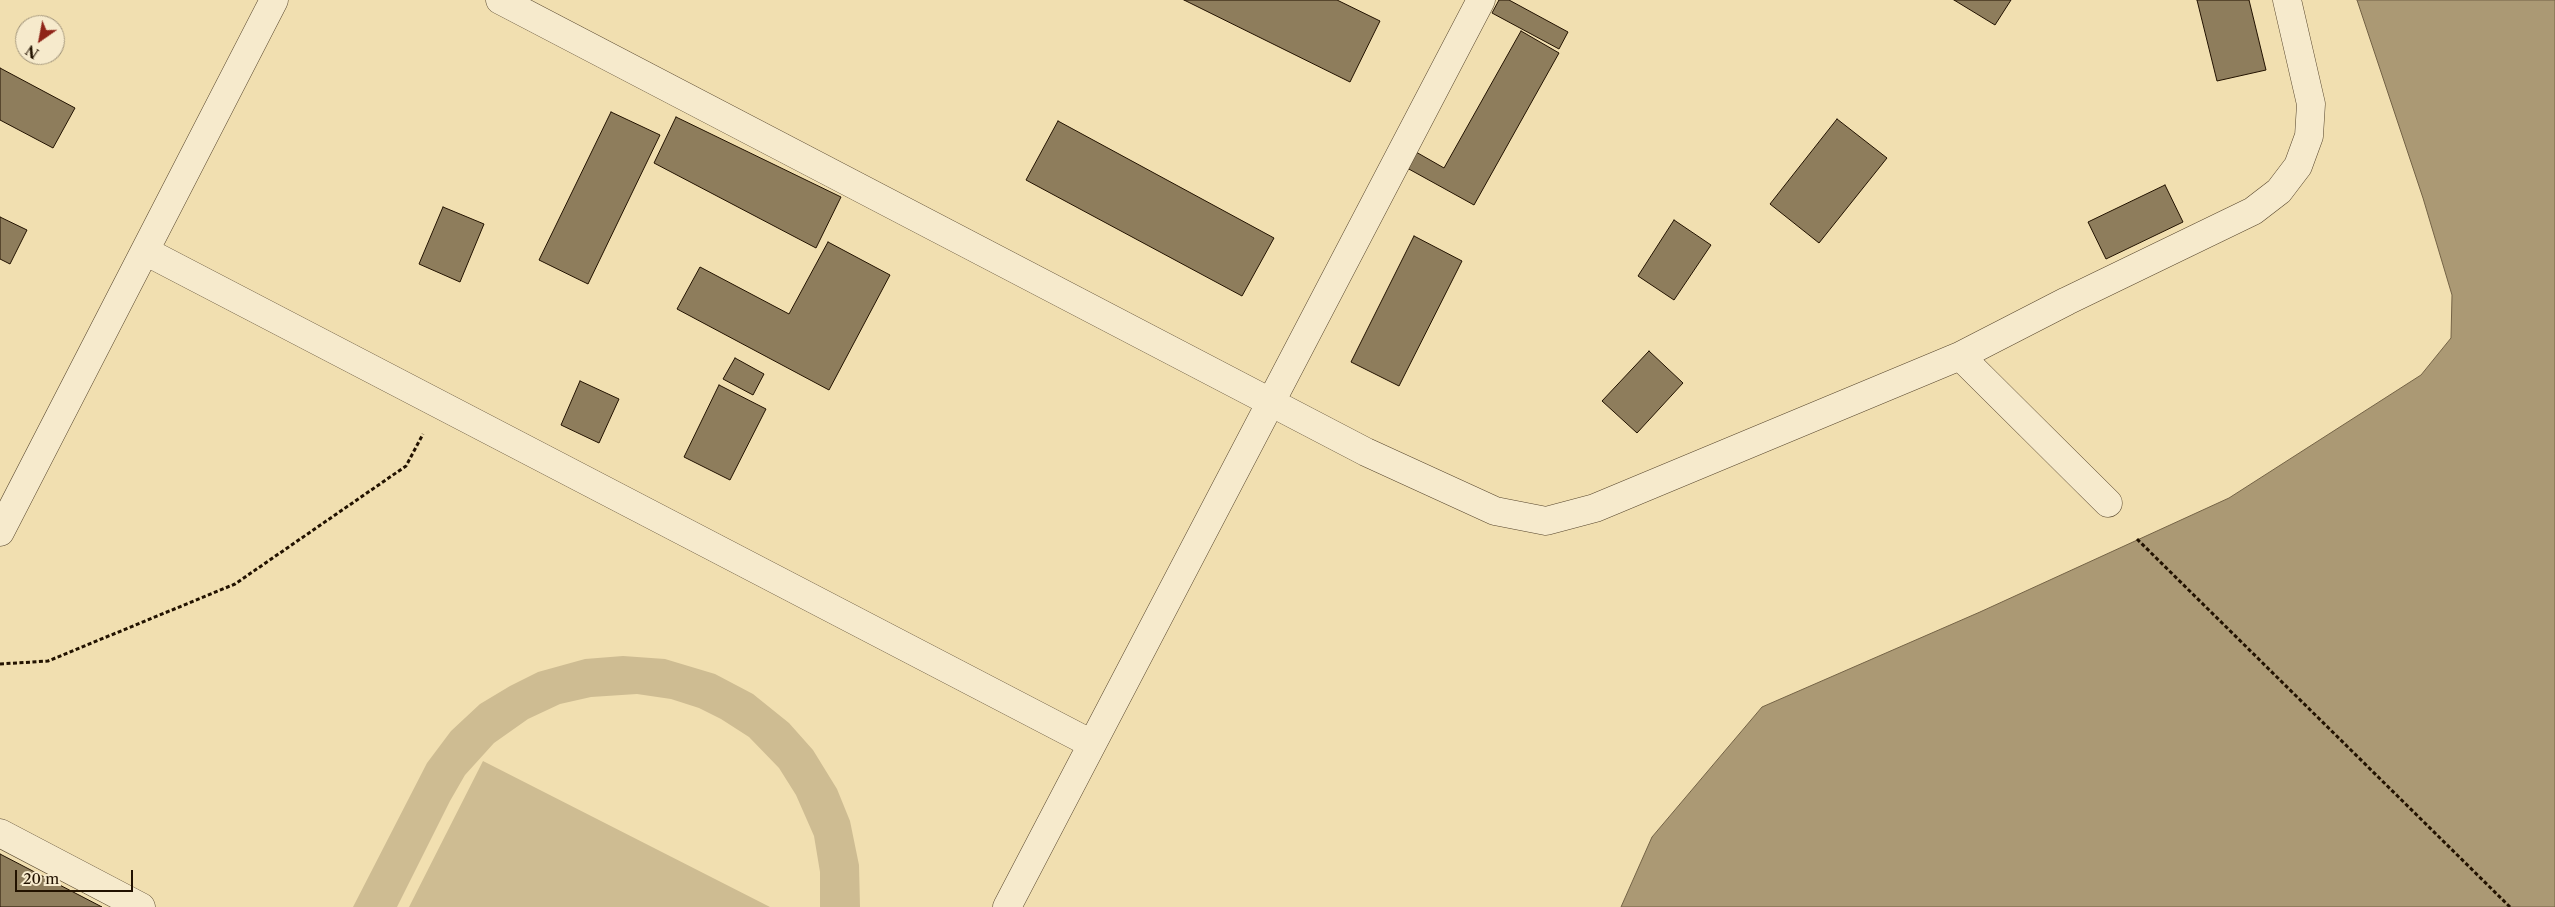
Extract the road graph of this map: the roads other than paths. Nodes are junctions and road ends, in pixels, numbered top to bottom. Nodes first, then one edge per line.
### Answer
1 (274, 0) edge
2 (500, 0) edge
3 (1482, 0) edge
4 (2286, 0) edge
5 (145, 251) junction
6 (1960, 356) junction
7 (1272, 401) junction
8 (2108, 503) dead end
9 (0, 532) edge
10 (1092, 744) junction
11 (0, 833) edge
12 (141, 907) edge
13 (1007, 907) edge

1 - 5 street
2 - 7 street
3 - 7 street
4 - 6 street
5 - 9 street
5 - 10 street
6 - 7 street
6 - 8 street
7 - 10 street
10 - 13 street
11 - 12 street

